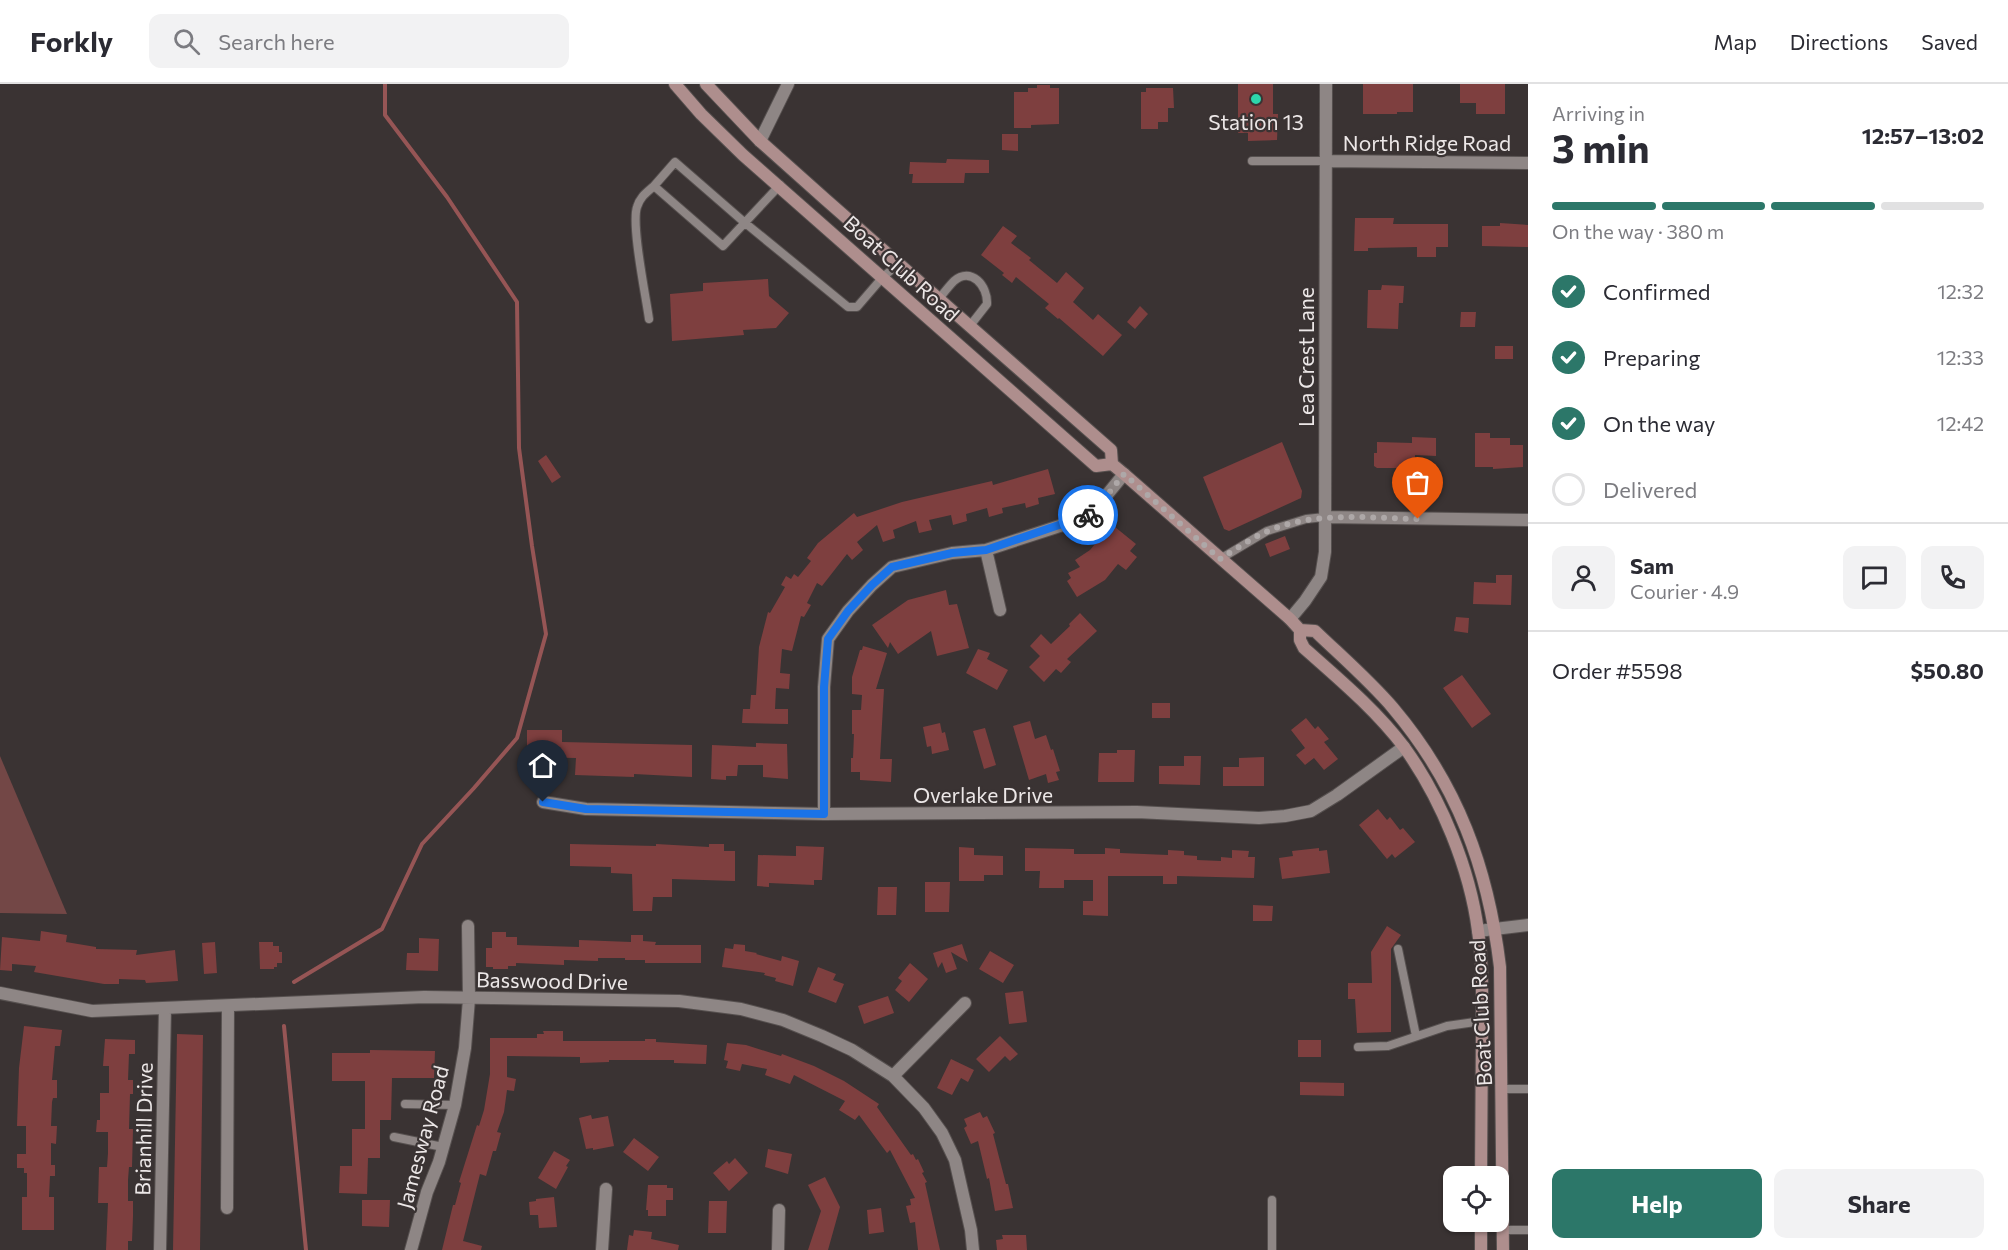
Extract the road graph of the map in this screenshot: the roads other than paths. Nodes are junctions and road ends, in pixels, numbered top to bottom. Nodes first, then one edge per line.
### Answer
1 (675, 84) edge
2 (706, 84) edge
3 (788, 84) edge
4 (1326, 84) edge
5 (760, 141) junction
6 (1252, 161) dead end
7 (1325, 161) junction
8 (1528, 163) edge
9 (780, 185) junction
10 (654, 186) junction
11 (744, 222) junction
12 (898, 264) junction
13 (882, 278) junction
14 (938, 300) junction
15 (649, 319) dead end
16 (969, 327) junction
17 (1112, 464) junction
18 (1124, 474) junction
19 (1325, 517) junction
20 (1528, 520) edge
21 (986, 550) junction
22 (1220, 559) junction
23 (1000, 609) dead end
24 (1290, 619) junction
25 (1300, 630) junction
26 (1404, 747) junction
27 (543, 802) dead end
28 (824, 814) junction
29 (1528, 925) edge
30 (468, 926) dead end
31 (1496, 929) junction
32 (1478, 931) junction
33 (1398, 949) dead end
34 (0, 993) edge
35 (469, 999) junction
36 (965, 1003) dead end
37 (228, 1006) junction
38 (165, 1009) junction
39 (1482, 1021) junction
40 (1416, 1035) junction
41 (1358, 1047) dead end
42 (893, 1076) junction
43 (1503, 1089) junction
44 (1528, 1089) edge
45 (405, 1104) dead end
46 (455, 1105) junction
47 (394, 1137) dead end
48 (443, 1147) junction
49 (1481, 1166) edge
50 (1503, 1166) edge
51 (606, 1189) dead end
52 (1272, 1200) dead end
53 (227, 1208) dead end
54 (779, 1210) dead end
55 (1509, 1230) edge
56 (1528, 1230) edge
57 (1481, 1232) edge
58 (1503, 1232) edge
59 (160, 1250) edge
60 (411, 1250) edge
61 (602, 1250) edge
62 (778, 1250) edge
63 (973, 1250) edge
64 (1272, 1250) edge
65 (1481, 1250) edge
66 (1503, 1250) edge

1 - 9 main road, Boat Club Road
2 - 5 main road, Boat Club Road
3 - 5 street
4 - 7 street, Lea Crest Lane
5 - 12 main road, Boat Club Road
6 - 7 lane
7 - 8 street, North Ridge Road
7 - 19 street, Lea Crest Lane
9 - 11 lane
9 - 13 main road, Boat Club Road
10 - 11 lane
10 - 11 lane
10 - 15 lane
11 - 13 lane
12 - 13 lane
12 - 14 main road, Boat Club Road
13 - 17 main road, Boat Club Road
14 - 16 main road, Boat Club Road
14 - 16 lane
16 - 17 main road, Boat Club Road
17 - 18 main road, Boat Club Road
18 - 21 street
18 - 22 main road, Boat Club Road
19 - 20 street
19 - 22 lane
19 - 24 street, Lea Crest Lane
21 - 23 street
21 - 28 street
22 - 24 main road, Boat Club Road
24 - 25 main road, Boat Club Road
25 - 26 main road, Boat Club Road
25 - 31 main road, Boat Club Road
26 - 28 street, Overlake Drive
26 - 32 main road, Boat Club Road
27 - 28 street, Overlake Drive
29 - 31 street
30 - 35 street, Jamesway Road
31 - 32 street
31 - 43 main road, Boat Club Road
32 - 39 main road, Boat Club Road
33 - 40 lane
34 - 38 street, Basswood Drive
35 - 37 street, Basswood Drive
35 - 42 street, Basswood Drive
35 - 46 street, Jamesway Road
36 - 42 street
37 - 38 street, Basswood Drive
37 - 53 street
38 - 59 street, Brianhill Drive
39 - 40 lane
39 - 49 main road, Boat Club Road
40 - 41 lane
42 - 63 street, Basswood Drive
43 - 44 lane
43 - 50 main road, Boat Club Road
45 - 46 lane
46 - 48 street, Jamesway Road
47 - 48 lane
48 - 60 street, Jamesway Road
51 - 61 street
52 - 64 lane
54 - 62 street
55 - 56 lane
57 - 65 main road
58 - 66 main road, Boat Club Road

